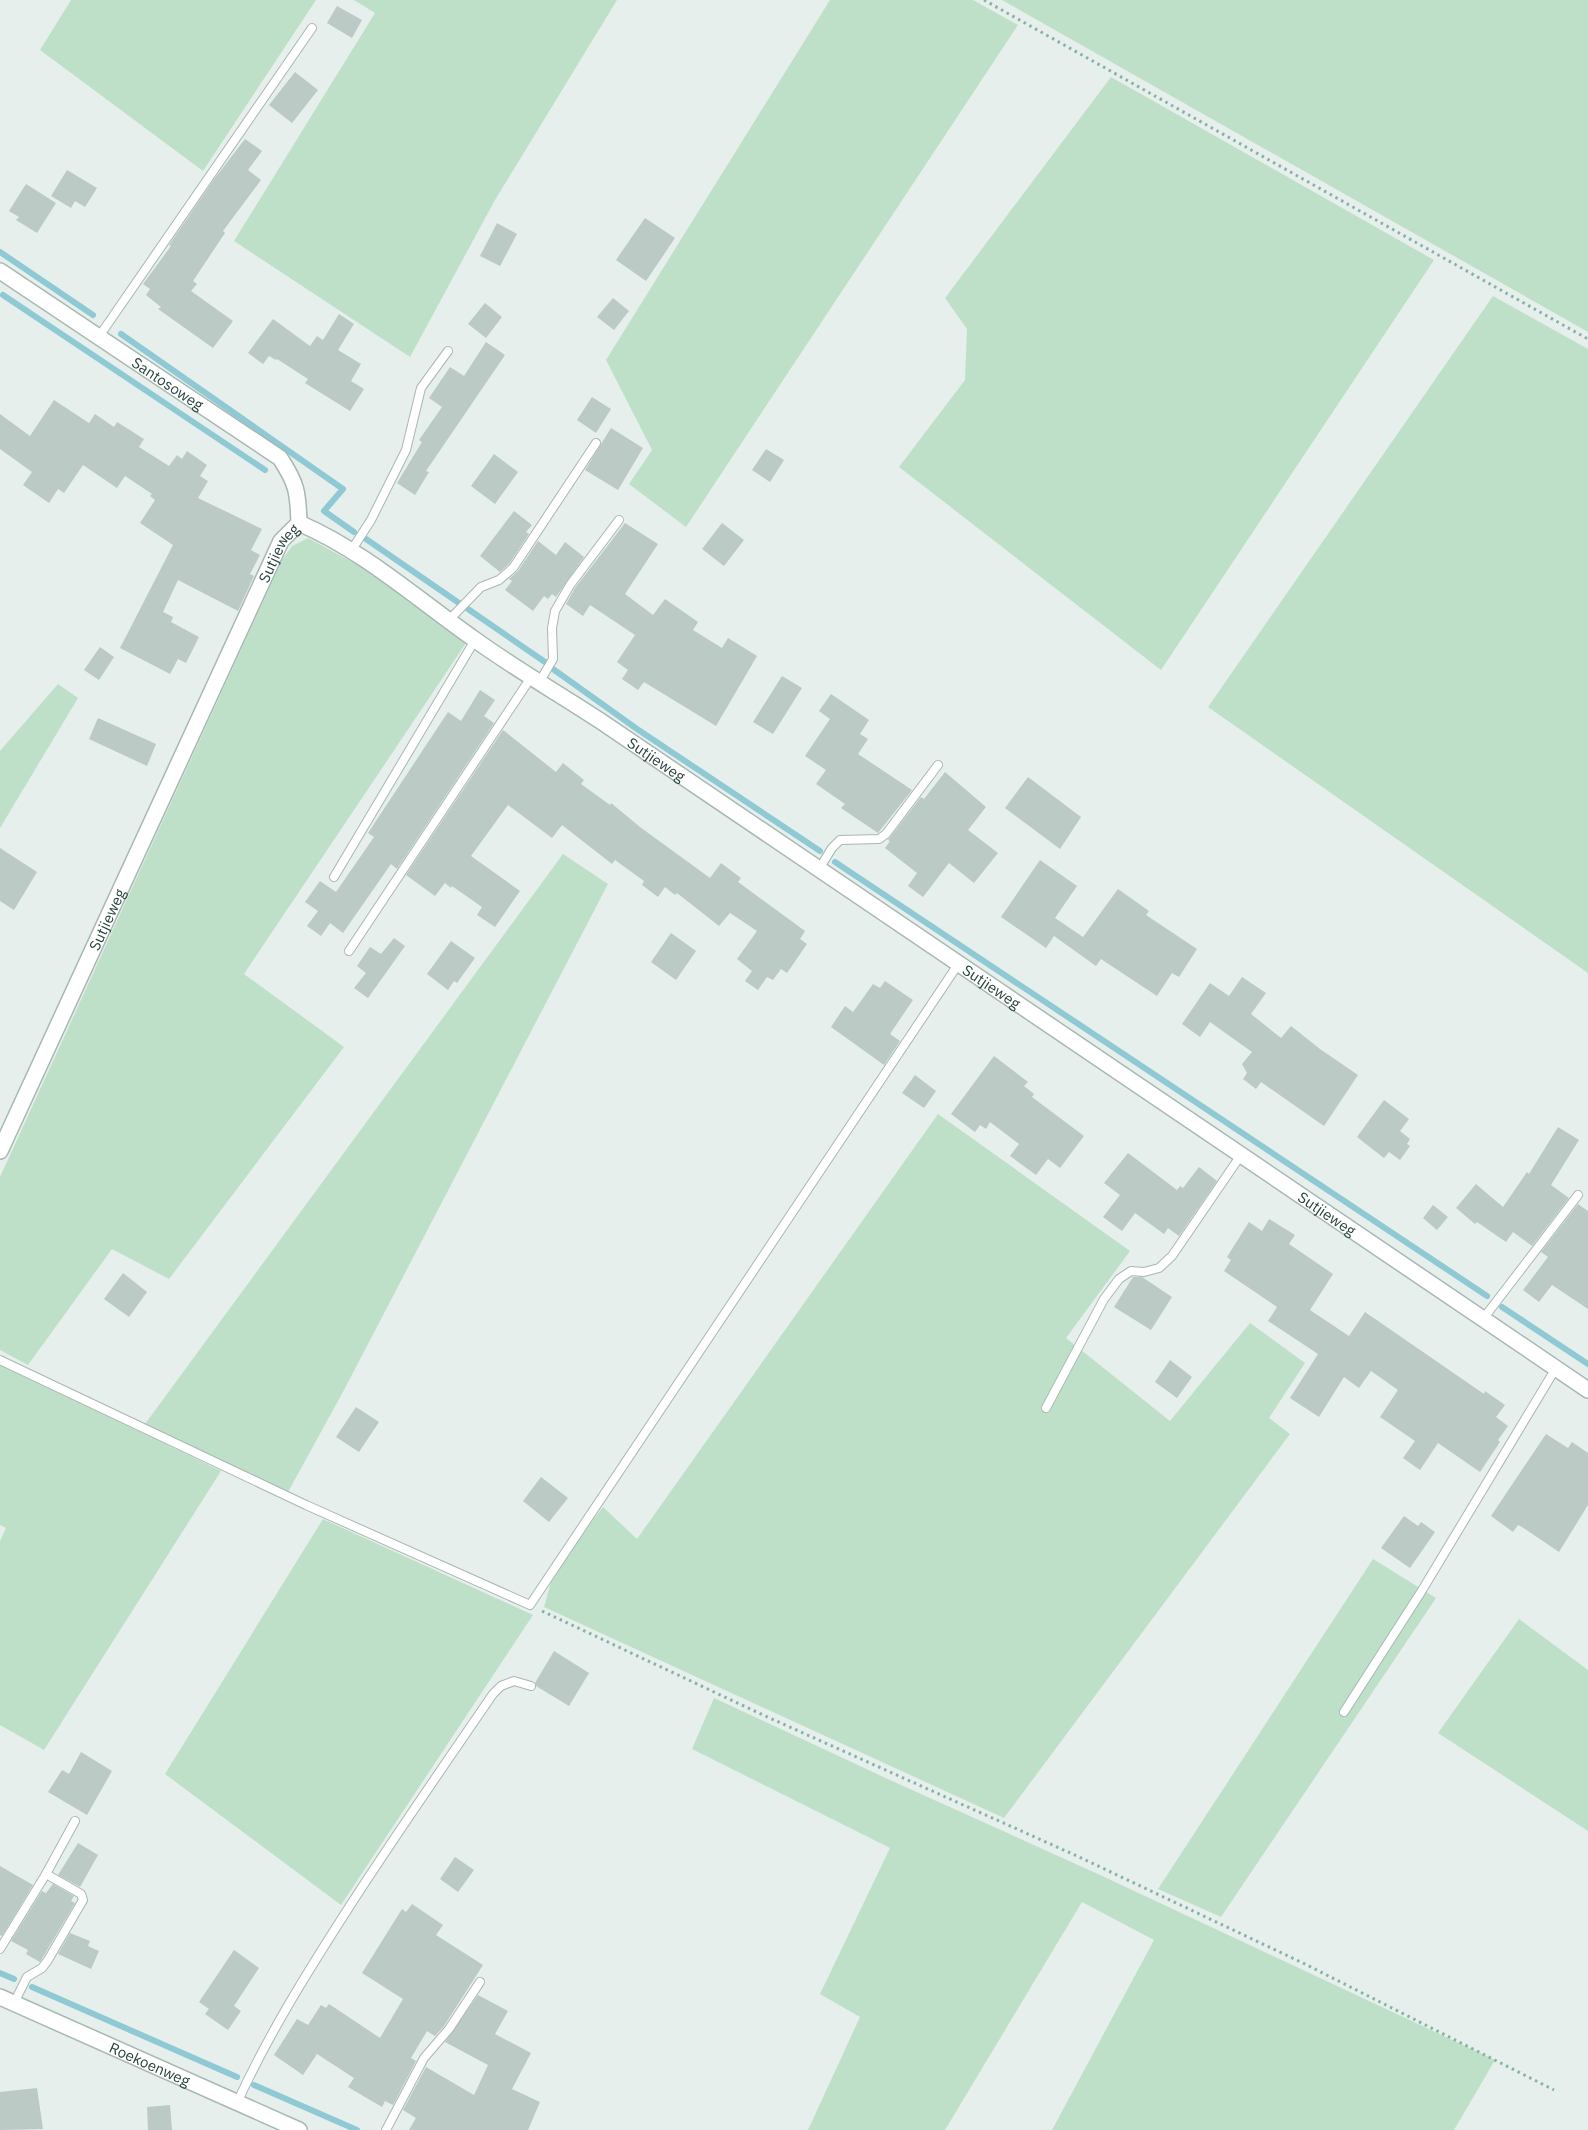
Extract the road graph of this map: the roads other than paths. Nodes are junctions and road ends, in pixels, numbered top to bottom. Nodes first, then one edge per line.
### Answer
1 (312, 28) dead end
2 (2, 277) edge
3 (98, 338) junction
4 (448, 351) dead end
5 (596, 443) dead end
6 (619, 520) dead end
7 (299, 523) junction
8 (351, 551) junction
9 (449, 620) junction
10 (475, 640) junction
11 (536, 678) junction
12 (938, 765) dead end
13 (819, 869) junction
14 (334, 877) dead end
15 (348, 951) dead end
16 (959, 963) junction
17 (0, 1151) edge
18 (1241, 1155) junction
19 (1578, 1195) dead end
20 (1484, 1319) junction
21 (0, 1360) edge
22 (1556, 1368) junction
23 (1588, 1390) edge
24 (1046, 1408) dead end
25 (531, 1686) dead end
26 (1344, 1712) dead end
27 (75, 1821) dead end
28 (46, 1874) junction
29 (0, 1949) edge
30 (480, 1982) dead end
31 (7, 2000) edge
32 (237, 2103) junction
33 (299, 2130) edge
34 (386, 2130) edge

1 - 3 lane
2 - 3 street, Santosoweg
3 - 7 street, Santosoweg
4 - 8 lane
5 - 9 lane
6 - 11 lane
7 - 8 street, Sutjieweg
7 - 17 street, Sutjieweg
8 - 9 street, Sutjieweg
9 - 10 street, Sutjieweg
10 - 11 street, Sutjieweg
10 - 14 lane
11 - 13 street, Sutjieweg
11 - 15 lane
12 - 13 lane
13 - 16 street, Sutjieweg
16 - 18 street, Sutjieweg
16 - 21 lane
18 - 20 street, Sutjieweg
18 - 24 lane
19 - 20 lane
20 - 22 street, Sutjieweg
22 - 23 street, Sutjieweg
22 - 26 lane
25 - 32 lane
27 - 28 lane
28 - 29 lane
28 - 31 lane
30 - 34 lane
31 - 32 street, Roekoenweg
32 - 33 street, Roekoenweg

